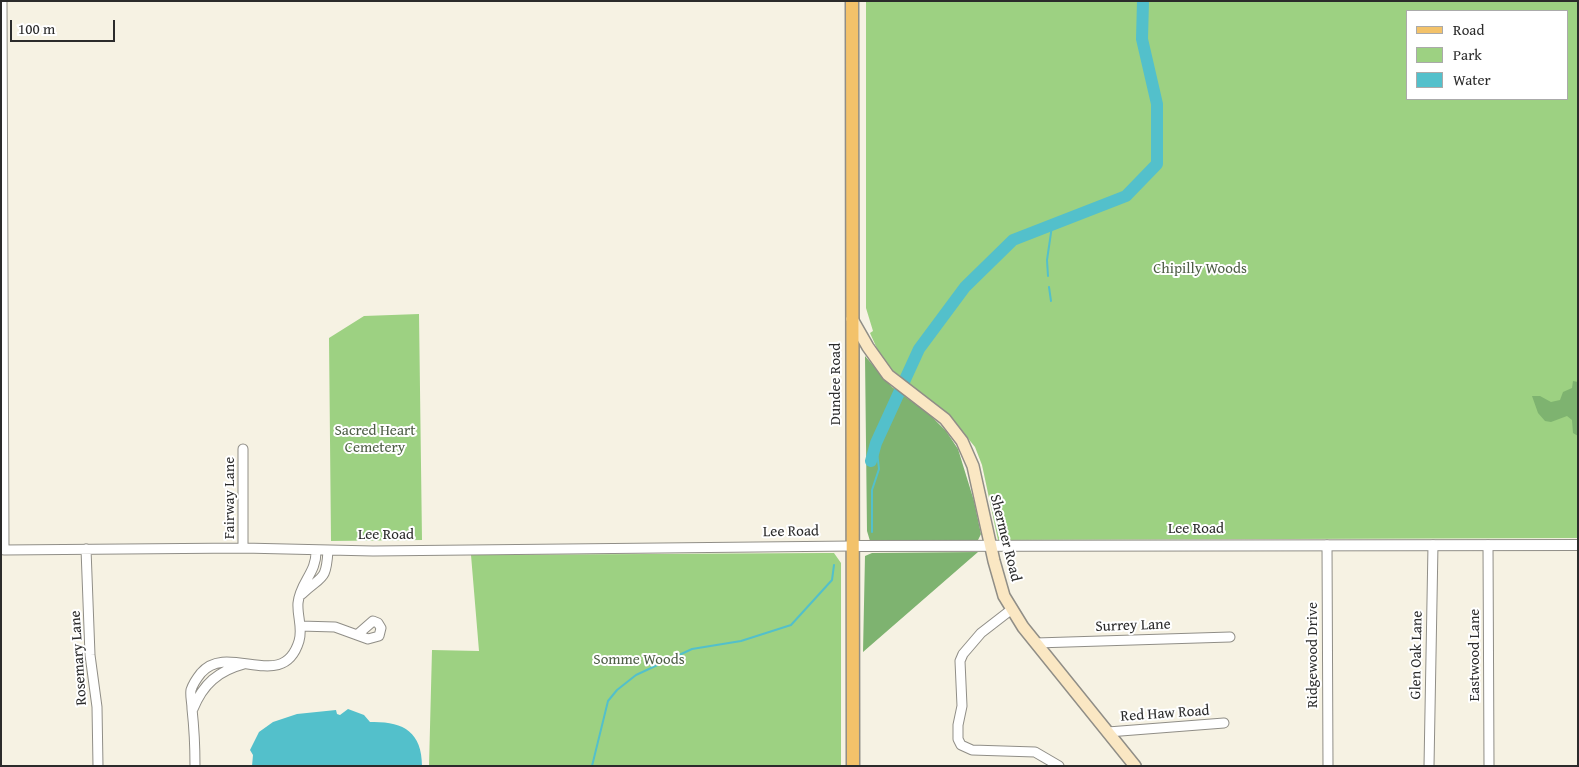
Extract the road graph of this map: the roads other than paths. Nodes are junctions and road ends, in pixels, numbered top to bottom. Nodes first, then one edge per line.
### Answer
1 (2, 1) edge
2 (852, 1) edge
3 (852, 319) junction
4 (243, 449) dead end
5 (990, 544) junction
6 (1327, 545) junction
7 (1433, 545) junction
8 (1488, 545) junction
9 (1578, 545) edge
10 (853, 546) junction
11 (243, 548) junction
12 (86, 549) junction
13 (316, 550) junction
14 (328, 551) junction
15 (300, 596) junction
16 (1012, 609) junction
17 (300, 626) junction
18 (357, 635) dead end
19 (1230, 637) dead end
20 (1036, 643) junction
21 (1224, 723) dead end
22 (1108, 732) junction
23 (98, 766) edge
24 (196, 766) edge
25 (853, 766) edge
26 (1059, 766) edge
27 (1135, 766) edge
28 (1328, 766) edge
29 (1429, 766) edge
30 (1489, 766) edge

1 - 12 street, Lee Road
2 - 3 main road, Dundee Road
3 - 5 main road, Shermer Road
3 - 10 main road, Dundee Road
4 - 11 street, Fairway Lane
5 - 6 street, Lee Road
5 - 10 street, Lee Road
5 - 16 main road, Shermer Road
6 - 7 street, Lee Road
6 - 28 street, Ridgewood Drive
7 - 8 street, Lee Road
7 - 29 street, Glen Oak Lane
8 - 9 street, Lee Road
8 - 30 street, Eastwood Lane
10 - 14 street, Lee Road
10 - 25 main road, Dundee Road
11 - 12 street, Lee Road
11 - 13 street, Lee Road
12 - 23 street, Rosemary Lane
13 - 14 street, Lee Road
13 - 15 street
14 - 15 street
15 - 17 street
16 - 20 main road, Shermer Road
16 - 26 street
17 - 18 street
17 - 24 street
19 - 20 street, Surrey Lane
20 - 22 main road, Shermer Road
21 - 22 street, Red Haw Road
22 - 27 main road, Shermer Road

